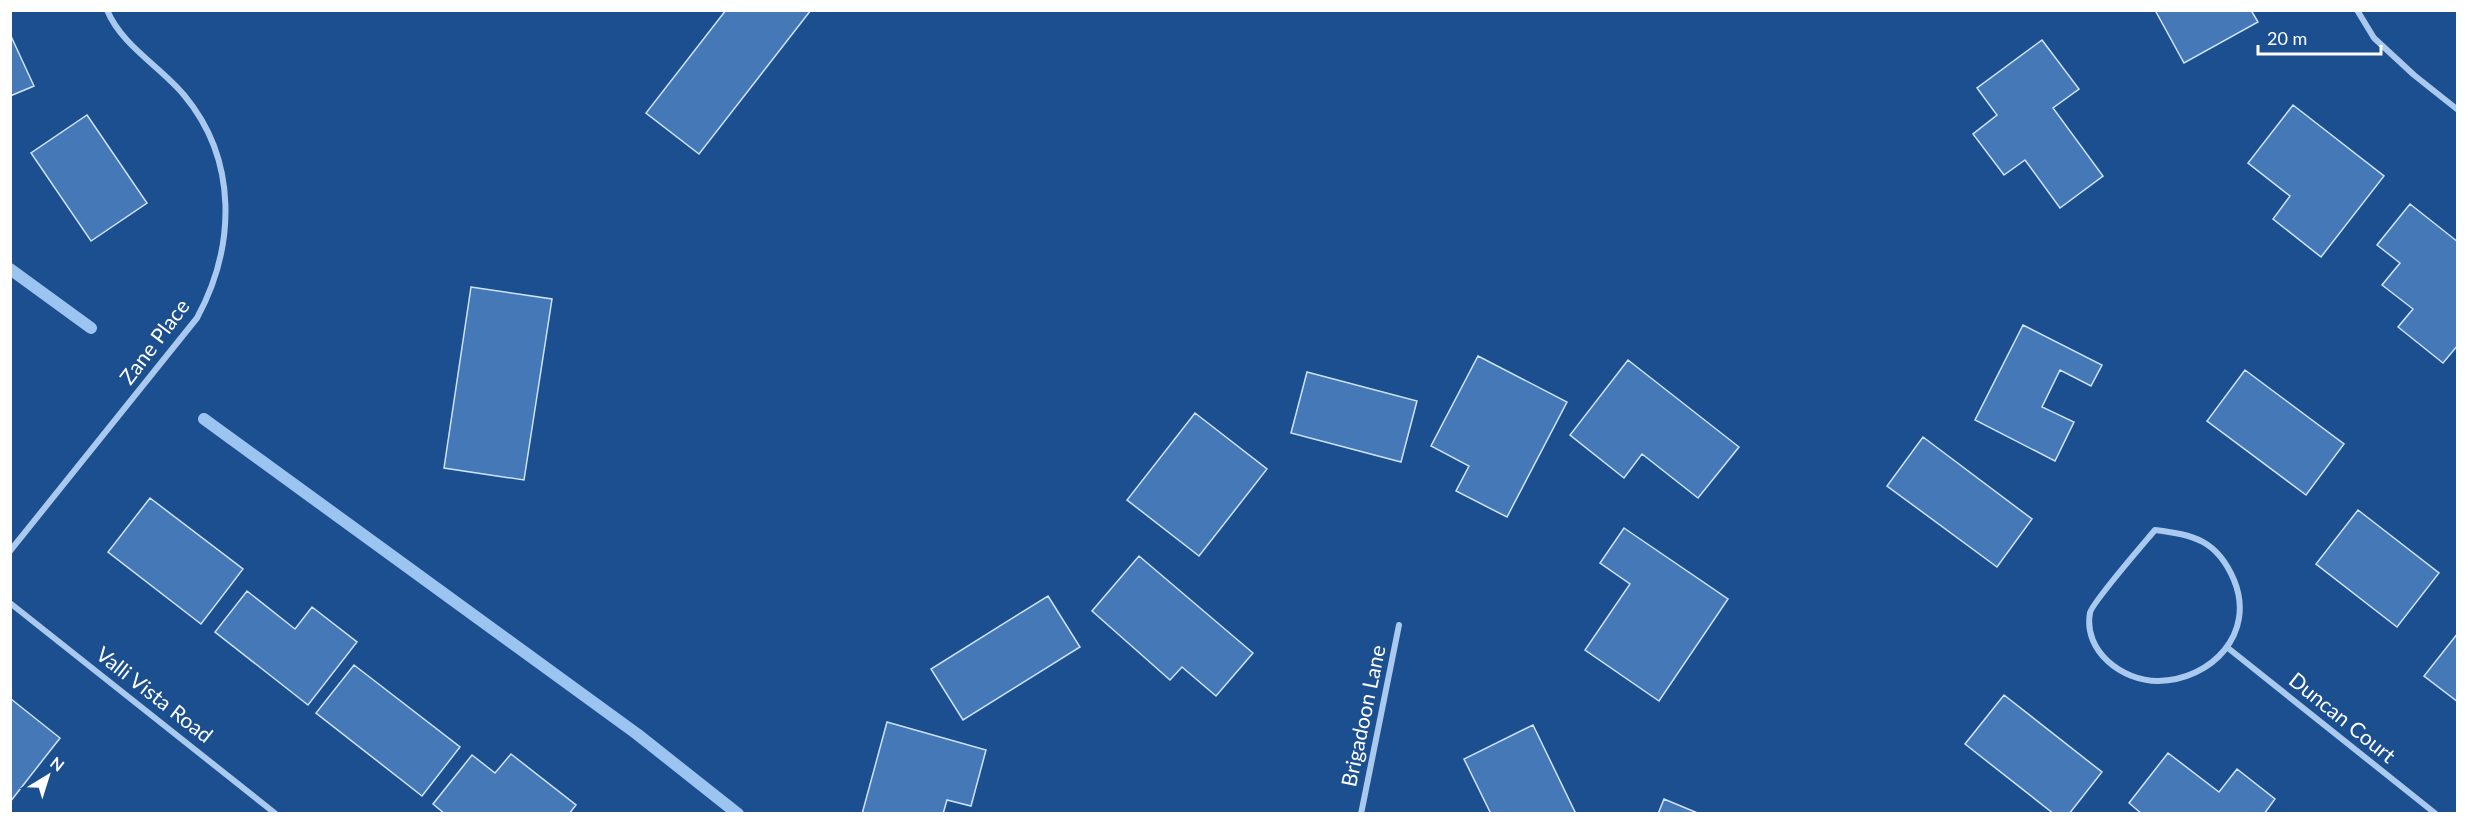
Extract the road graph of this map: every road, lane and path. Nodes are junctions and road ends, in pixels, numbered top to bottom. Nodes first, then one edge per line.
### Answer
1 (107, 10) edge
2 (2357, 10) edge
3 (2457, 110) edge
4 (10, 551) edge
5 (10, 603) edge
6 (1400, 625) dead end
7 (2228, 648) junction
8 (276, 813) edge
9 (1361, 813) edge
10 (2436, 813) edge

1 - 4 street, Zane Place
2 - 3 street
5 - 8 street, Valli Vista Road
6 - 9 street, Brigadoon Lane
7 - 7 street
7 - 10 street, Duncan Court

